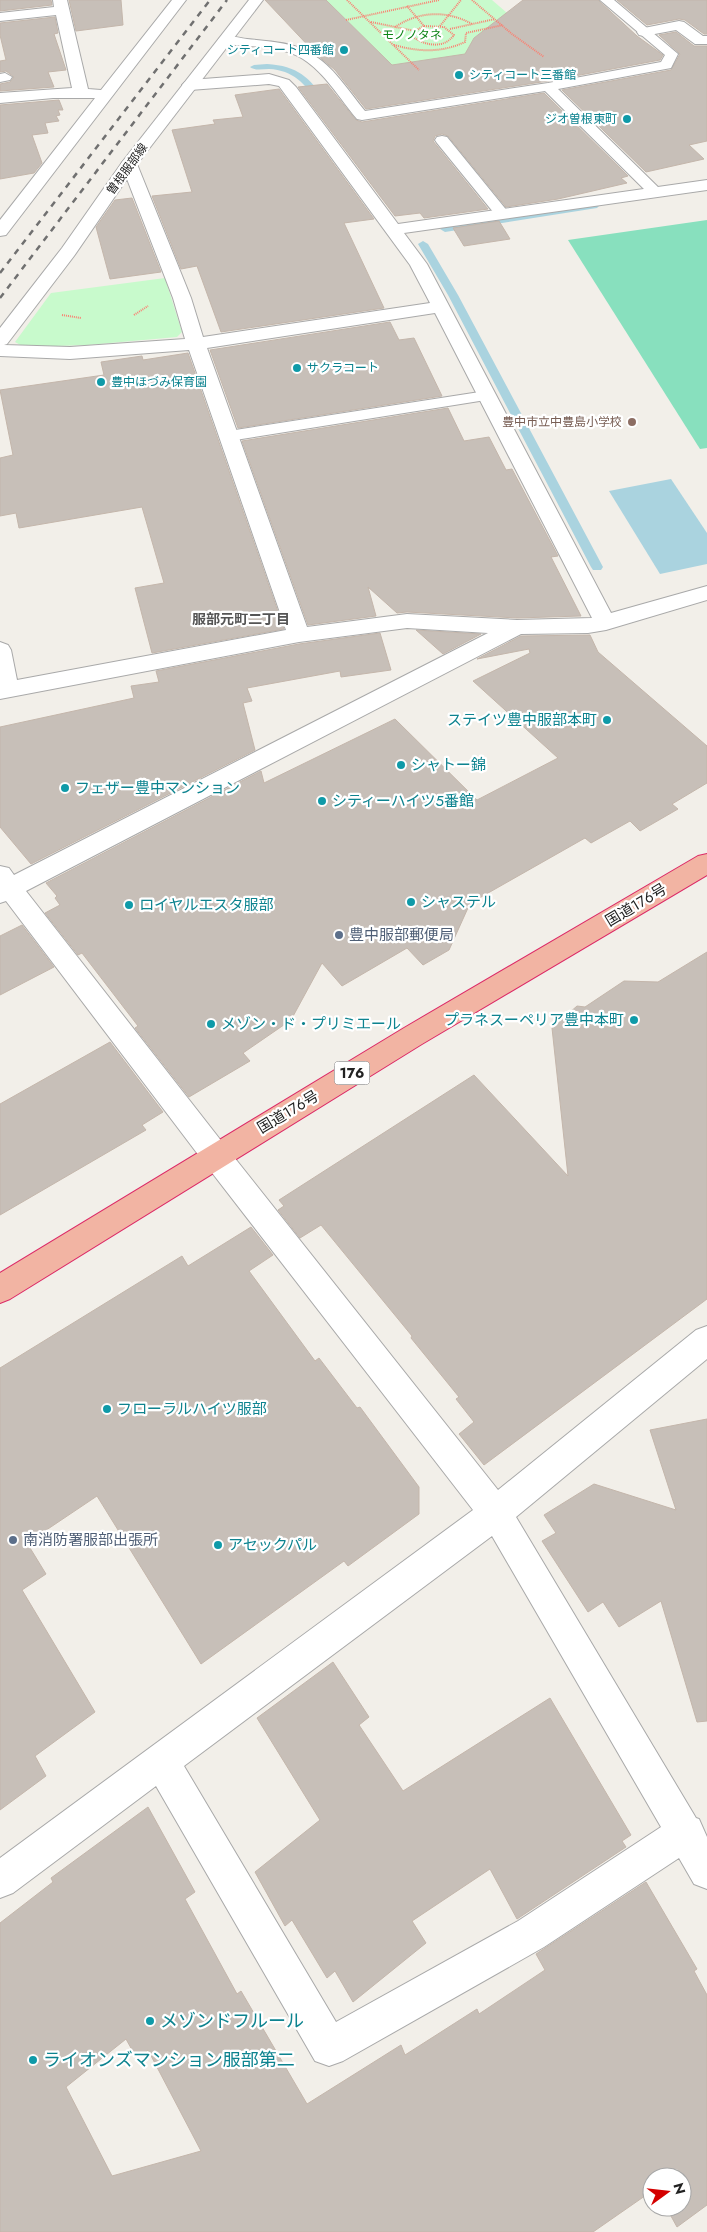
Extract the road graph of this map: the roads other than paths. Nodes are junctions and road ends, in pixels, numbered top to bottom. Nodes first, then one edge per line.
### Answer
1 (180, 0) edge
2 (256, 0) edge
3 (606, 0) edge
4 (61, 5) edge
5 (0, 17) edge
6 (644, 32) junction
7 (224, 40) junction
8 (707, 40) edge
9 (190, 85) junction
10 (548, 87) junction
11 (81, 92) junction
12 (105, 95) junction
13 (0, 98) edge
14 (442, 140) dead end
15 (129, 164) junction
16 (707, 185) edge
17 (656, 192) junction
18 (503, 214) junction
19 (393, 230) junction
20 (0, 231) edge
21 (440, 308) junction
22 (0, 340) edge
23 (196, 344) junction
24 (0, 350) edge
25 (486, 396) junction
26 (229, 436) junction
27 (707, 593) edge
28 (606, 623) junction
29 (517, 627) junction
30 (300, 635) junction
31 (0, 650) edge
32 (4, 691) edge
33 (707, 863) edge
34 (3, 885) edge
35 (216, 1156) junction
36 (1, 1286) edge
37 (707, 1340) edge
38 (496, 1513) junction
39 (161, 1761) junction
40 (686, 1832) junction
41 (707, 1871) edge
42 (0, 1880) edge

1 - 12 street
2 - 7 street, 曽根服部線
3 - 6 lane
4 - 5 street
4 - 11 street
6 - 8 street
6 - 10 lane
7 - 9 street, 曽根服部線
7 - 10 lane
9 - 15 street, 曽根服部線
9 - 19 street
10 - 17 lane
11 - 12 street
11 - 13 street
12 - 20 street
14 - 18 lane
15 - 22 street, 曽根服部線
15 - 23 street
16 - 17 street
17 - 18 street
18 - 19 street
19 - 21 street
21 - 23 street
21 - 25 street
23 - 24 street
23 - 26 street
25 - 26 lane
25 - 28 street
26 - 30 street
27 - 28 street
28 - 29 street
29 - 30 street
29 - 34 street
30 - 32 street
31 - 32 street
33 - 35 highway, 国道176号 / 176
34 - 35 street
35 - 36 highway, 国道176号 / 176
35 - 38 street
37 - 38 street
38 - 39 street
38 - 40 street
39 - 40 street
39 - 42 street
40 - 41 street

